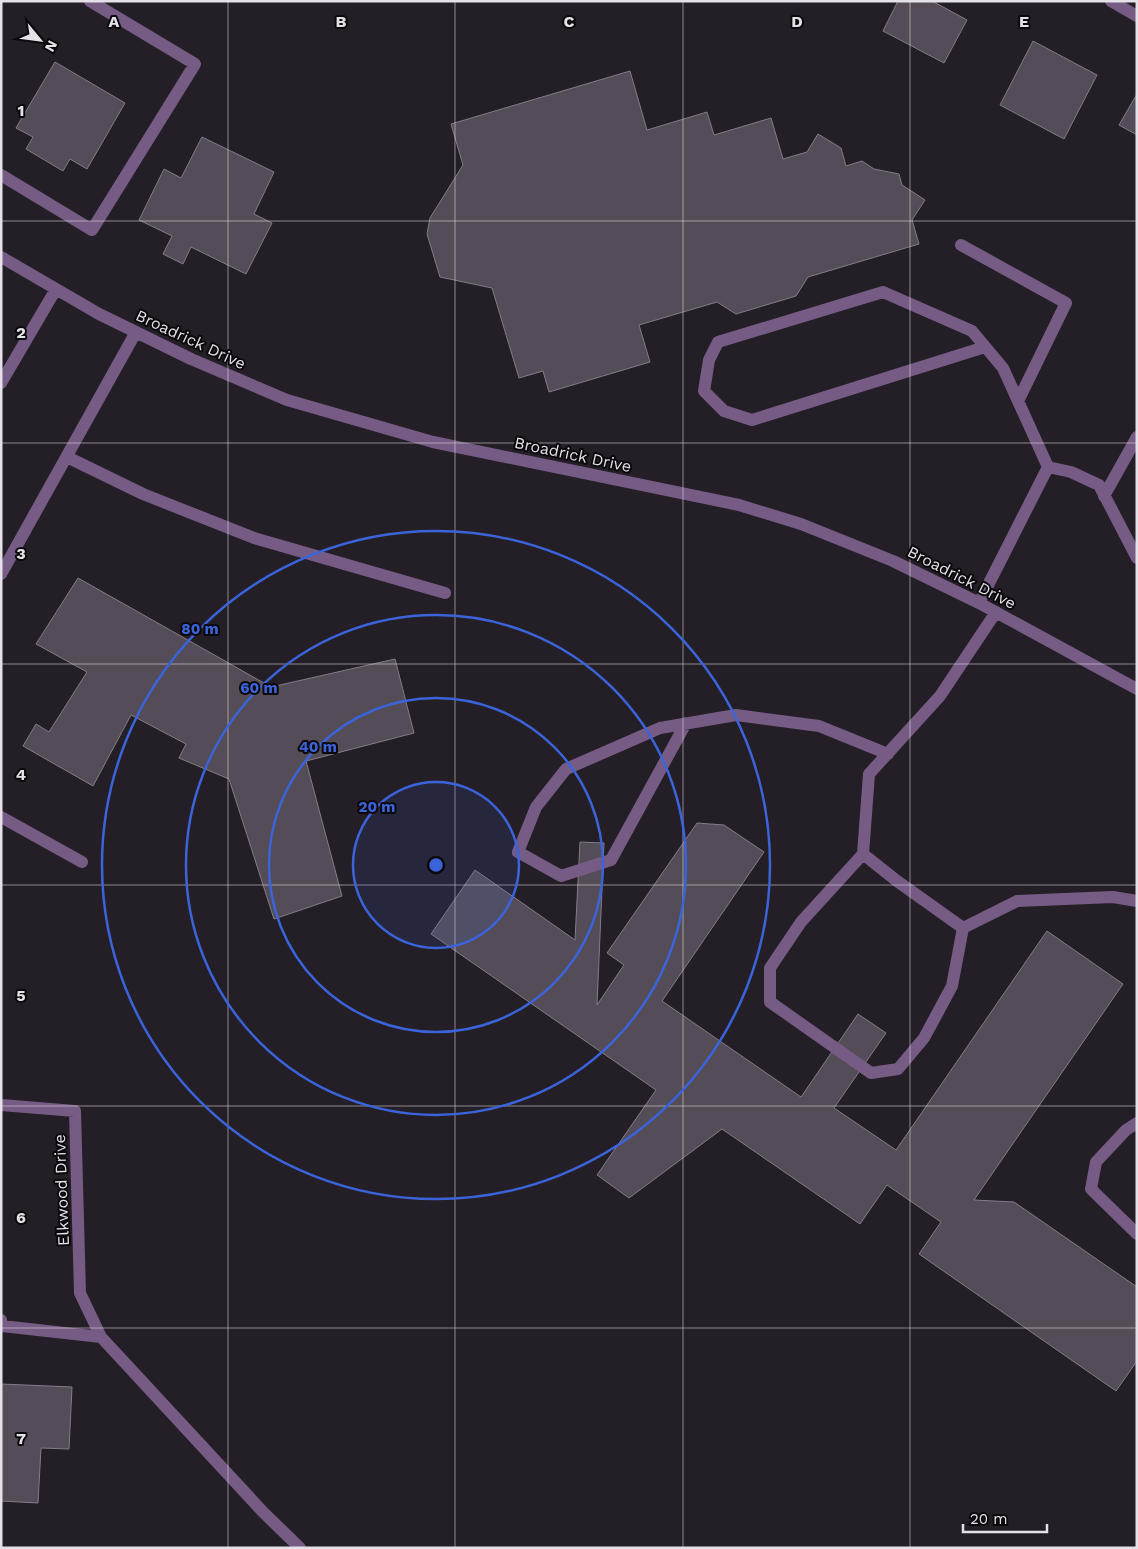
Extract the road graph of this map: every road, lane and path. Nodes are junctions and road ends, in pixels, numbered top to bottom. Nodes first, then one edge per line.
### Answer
1 (90, 1) edge
2 (1111, 1) edge
3 (1137, 16) edge
4 (1, 175) edge
5 (961, 245) dead end
6 (1, 257) edge
7 (56, 289) junction
8 (136, 332) junction
9 (985, 347) junction
10 (6, 362) edge
11 (1, 383) edge
12 (1018, 402) junction
13 (1137, 437) edge
14 (67, 457) junction
15 (1048, 466) junction
16 (1104, 496) junction
17 (1137, 558) edge
18 (1, 574) edge
19 (444, 593) dead end
20 (979, 604) junction
21 (996, 612) junction
22 (1137, 689) edge
23 (686, 723) junction
24 (888, 754) junction
25 (1, 817) edge
26 (863, 854) junction
27 (82, 862) dead end
28 (1137, 901) edge
29 (963, 928) junction
30 (1, 1105) edge
31 (1137, 1123) edge
32 (1137, 1234) edge
33 (1, 1320) edge
34 (101, 1337) junction
35 (300, 1548) edge

1 - 4 street
2 - 3 street
5 - 12 street
6 - 7 street, Broadrick Drive
7 - 8 street, Broadrick Drive
7 - 10 street
8 - 14 street
8 - 20 street, Broadrick Drive
9 - 9 street
9 - 12 street
10 - 11 street
12 - 15 street
13 - 16 street
14 - 18 street
14 - 19 street
15 - 16 street
15 - 20 street
16 - 17 street
20 - 21 street, Broadrick Drive
21 - 22 street, Broadrick Drive
21 - 24 street
23 - 23 street
23 - 24 street
24 - 26 street
25 - 27 street
26 - 29 street
26 - 29 street
28 - 29 street
30 - 34 street, Elkwood Drive
31 - 32 street
33 - 34 street
34 - 35 street, Elkwood Drive

